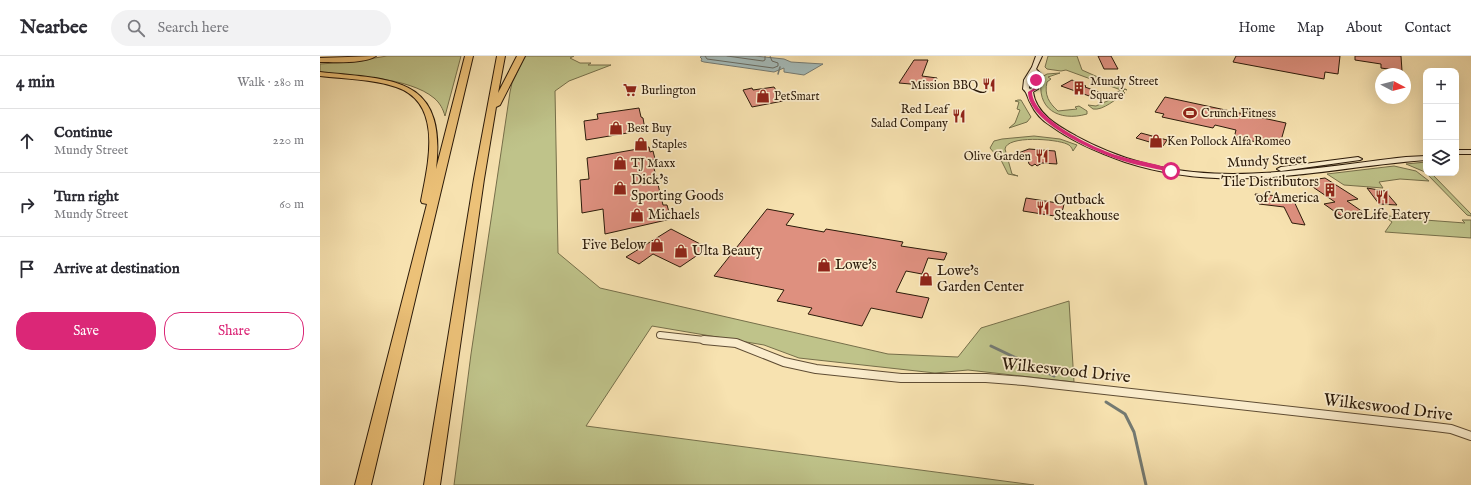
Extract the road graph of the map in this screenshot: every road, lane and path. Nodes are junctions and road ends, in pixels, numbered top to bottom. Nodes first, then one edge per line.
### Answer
1 (372, 56) edge
2 (469, 56) edge
3 (501, 56) edge
4 (521, 56) edge
5 (1039, 56) edge
6 (320, 60) edge
7 (1034, 70) junction
8 (320, 74) edge
9 (1030, 92) junction
10 (491, 117) junction
11 (1423, 152) edge
12 (1459, 152) edge
13 (1471, 152) edge
14 (1112, 154) junction
15 (1459, 157) edge
16 (1471, 157) edge
17 (1423, 158) edge
18 (405, 316) junction
19 (660, 335) dead end
20 (1471, 436) edge
21 (363, 485) edge
22 (432, 485) edge

1 - 6 highway
2 - 18 highway
3 - 10 highway
4 - 10 highway
5 - 7 main road, Mundy Street
7 - 9 main road, Mundy Street
7 - 9 main road, Mundy Street
8 - 18 highway
9 - 14 main road, Mundy Street
10 - 22 highway
11 - 14 main road, Mundy Street
12 - 13 main road
14 - 17 main road, Mundy Street
15 - 16 main road
18 - 21 highway
19 - 20 street, Wilkeswood Drive

